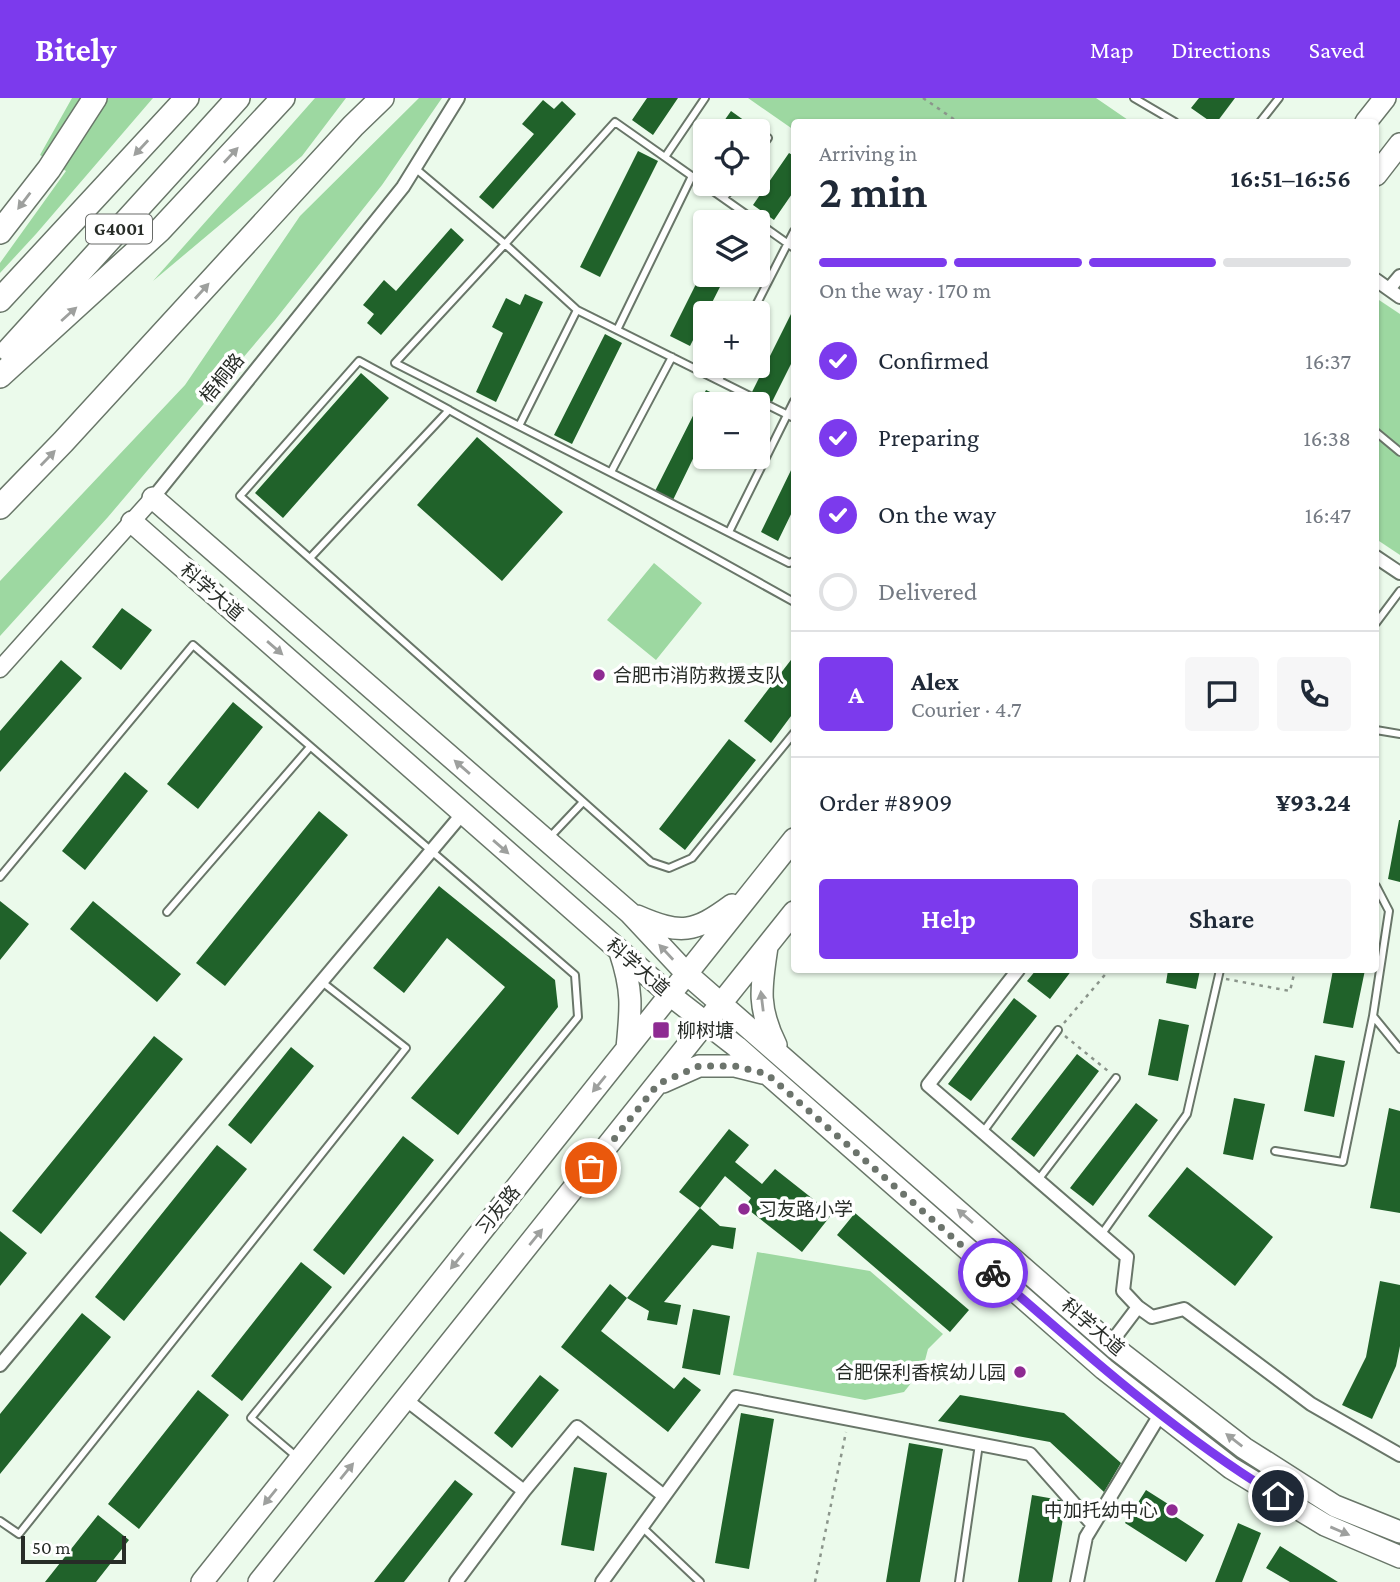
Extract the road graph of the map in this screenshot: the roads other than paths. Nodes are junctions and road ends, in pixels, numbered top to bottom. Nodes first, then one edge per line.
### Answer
1 (95, 98) edge
2 (187, 98) edge
3 (238, 98) edge
4 (284, 98) edge
5 (373, 98) edge
6 (382, 98) edge
7 (458, 98) edge
8 (705, 98) edge
9 (1134, 98) edge
10 (1279, 98) edge
11 (1385, 98) edge
12 (1170, 119) edge
13 (1262, 119) edge
14 (1368, 119) edge
15 (353, 126) junction
16 (1400, 144) edge
17 (665, 157) junction
18 (415, 168) junction
19 (1379, 171) edge
20 (692, 176) junction
21 (724, 198) joint
22 (0, 232) edge
23 (791, 236) edge
24 (787, 242) junction
25 (505, 244) junction
26 (791, 245) edge
27 (1400, 276) edge
28 (1379, 281) edge
29 (1395, 293) edge
30 (0, 300) edge
31 (758, 301) edge
32 (577, 310) junction
33 (618, 330) junction
34 (672, 357) junction
35 (0, 360) edge
36 (0, 376) edge
37 (719, 380) joint
38 (449, 410) junction
39 (791, 416) edge
40 (519, 426) junction
41 (1379, 434) edge
42 (1400, 452) edge
43 (611, 472) junction
44 (153, 498) junction
45 (0, 507) edge
46 (132, 522) junction
47 (729, 532) junction
48 (310, 558) junction
49 (1379, 559) edge
50 (791, 562) edge
51 (1400, 573) edge
52 (1400, 591) edge
53 (791, 601) edge
54 (1379, 619) edge
55 (0, 669) edge
56 (1379, 730) edge
57 (1400, 734) edge
58 (791, 737) edge
59 (310, 747) junction
60 (583, 802) junction
61 (463, 813) junction
62 (547, 841) junction
63 (791, 843) edge
64 (431, 851) junction
65 (0, 877) edge
66 (756, 886) junction
67 (1379, 892) edge
68 (167, 912) dead end
69 (630, 913) junction
70 (791, 916) edge
71 (767, 947) junction
72 (619, 950) junction
73 (1016, 973) edge
74 (1219, 973) edge
75 (687, 974) junction
76 (322, 982) junction
77 (670, 995) junction
78 (723, 1003) junction
79 (1373, 1016) junction
80 (706, 1024) junction
81 (1058, 1030) road end
82 (626, 1049) junction
83 (1400, 1049) edge
84 (780, 1053) junction
85 (767, 1074) junction
86 (1116, 1078) road end
87 (658, 1084) junction
88 (983, 1132) junction
89 (1275, 1151) dead end
90 (1038, 1180) junction
91 (1101, 1235) junction
92 (1138, 1307) junction
93 (1110, 1344) junction
94 (0, 1365) edge
95 (405, 1399) junction
96 (1161, 1413) junction
97 (979, 1444) junction
98 (1400, 1455) edge
99 (300, 1459) junction
100 (524, 1491) junction
101 (664, 1496) junction
102 (0, 1521) edge
103 (1093, 1525) junction
104 (642, 1527) junction
105 (1400, 1532) edge
106 (1400, 1557) edge
107 (202, 1582) edge
108 (259, 1582) edge
109 (456, 1582) edge
110 (602, 1582) edge
111 (700, 1582) edge
112 (959, 1582) edge
113 (1077, 1582) edge

1 -> 22 highway
2 -> 30 highway, G4001
3 - 35 highway, G4001
36 -> 4 highway
5 - 15 highway
6 - 15 highway
7 - 18 street, 梧桐路
8 - 17 lane
9 - 12 lane
10 - 13 lane
11 - 14 main road
45 -> 15 highway
16 - 19 main road
17 - 20 lane
17 - 25 lane
18 - 25 lane
18 - 44 street, 梧桐路
20 - 21 lane
20 - 33 lane
21 - 24 lane
23 - 24 lane
24 - 26 lane
24 - 31 lane
25 - 32 lane
25 - 40 lane
27 - 29 street
28 - 29 street
32 - 33 lane
32 - 40 lane
33 - 34 lane
34 - 37 lane
34 - 43 lane
37 - 39 lane
38 - 48 lane
38 - 48 lane
38 - 53 lane
39 - 47 lane
40 - 43 lane
41 - 42 lane
43 - 47 lane
44 - 46 street, 梧桐路
62 -> 44 main road, 科学大道
46 - 55 street, 梧桐路
46 -> 61 main road, 科学大道
47 - 50 lane
48 - 60 lane
49 - 51 street
52 - 54 lane
56 - 57 lane
58 - 60 lane
59 - 64 lane
59 - 65 lane
59 - 68 lane
60 - 62 lane
61 - 64 street
61 -> 72 main road, 科学大道
62 - 69 main road, 科学大道
63 - 66 main road, 习友路
64 - 76 street
64 - 99 lane
66 - 69 main road
66 - 75 main road, 习友路
67 - 79 lane
75 -> 69 main road, 科学大道
70 - 71 main road
71 - 78 main road
84 -> 71 main road
72 - 77 main road, 科学大道
72 - 82 main road
73 - 88 street
74 - 91 lane
75 - 77 main road, 习友路
75 - 78 main road, 科学大道
76 - 94 street
76 - 102 lane
77 - 80 main road, 科学大道
77 - 82 main road, 习友路
78 - 80 main road
78 - 84 main road, 科学大道
79 - 83 lane
79 - 89 lane
80 - 85 main road, 科学大道
80 - 87 main road
81 - 88 lane
82 -> 99 main road, 习友路
93 -> 84 main road, 科学大道
85 - 87 main road
85 - 96 main road, 科学大道
86 - 90 lane
95 -> 87 main road
88 - 90 street
90 - 91 street
91 - 92 street
92 - 93 street
92 - 98 street
105 -> 93 main road, 科学大道
95 - 100 street
108 -> 95 main road
96 - 103 street
96 -> 106 main road, 科学大道
97 - 101 street
97 - 103 street
97 - 112 lane
99 -> 107 main road, 习友路
100 - 101 street
100 - 109 street
101 - 104 street
103 - 113 street
104 - 110 street
104 - 111 lane

